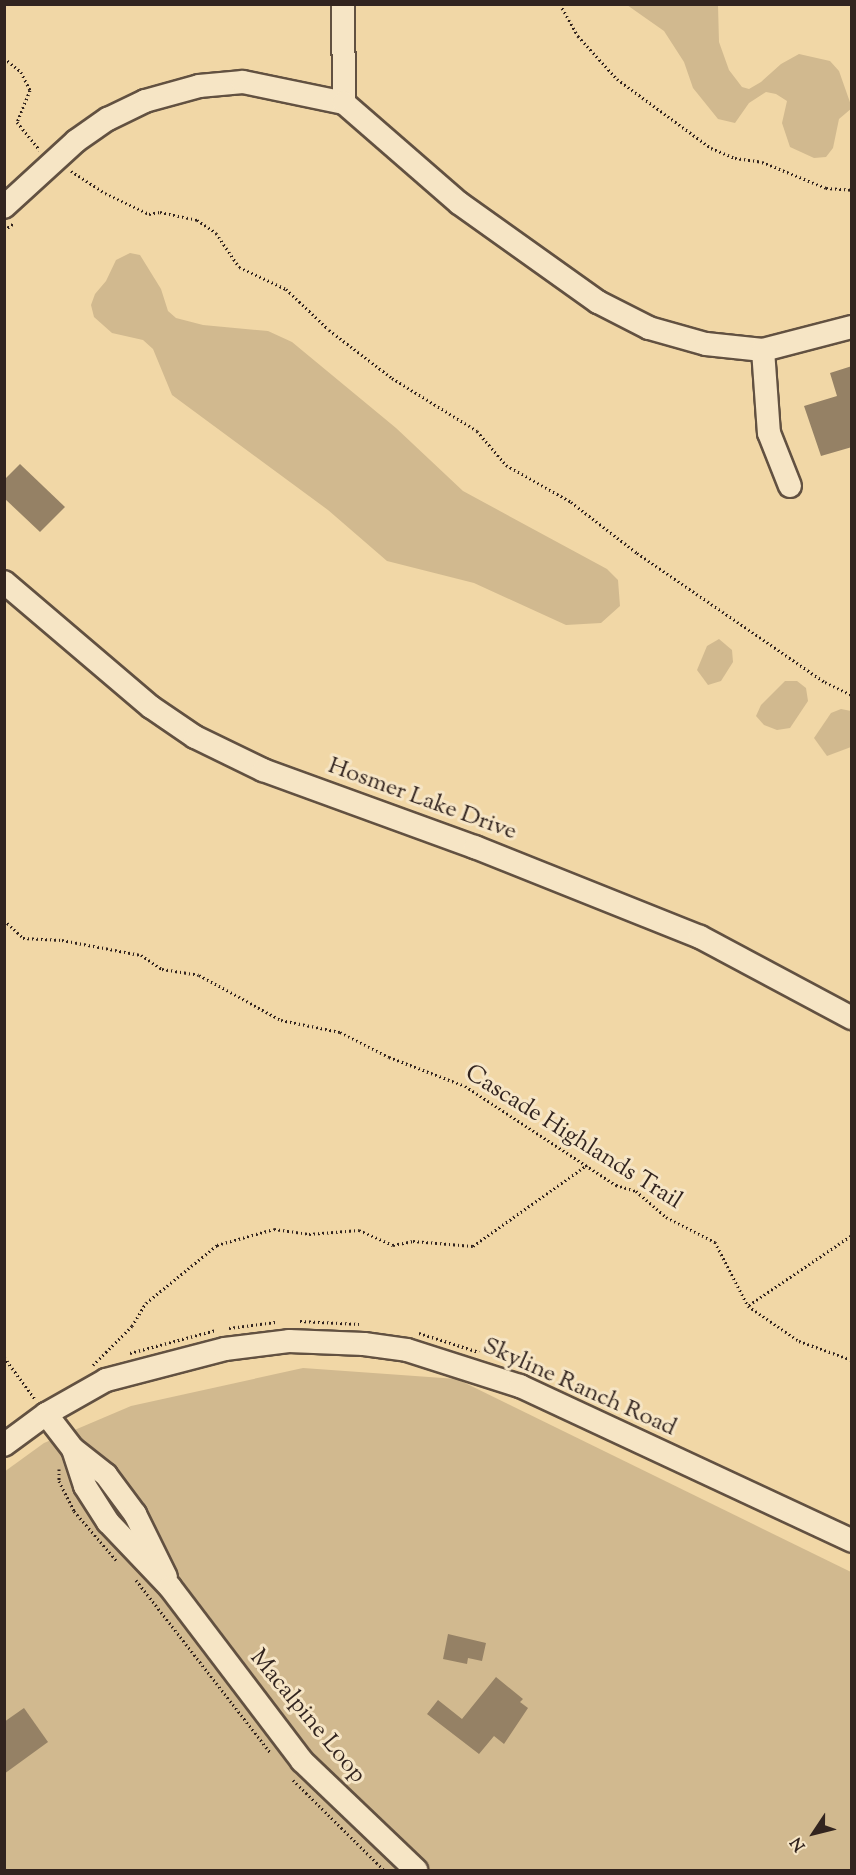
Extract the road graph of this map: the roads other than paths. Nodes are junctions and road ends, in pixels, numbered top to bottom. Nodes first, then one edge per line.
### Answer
1 (344, 4) edge
2 (344, 103) junction
3 (4, 207) edge
4 (852, 327) edge
5 (763, 350) junction
6 (790, 486) dead end
7 (4, 582) edge
8 (852, 1018) edge
9 (46, 1414) junction
10 (4, 1445) edge
11 (852, 1541) edge
12 (416, 1870) edge

1 - 2 street
2 - 3 street
2 - 5 street
4 - 5 street
5 - 6 street
7 - 8 street, Hosmer Lake Drive
9 - 10 street, Skyline Ranch Road
9 - 11 street, Skyline Ranch Road
9 - 12 street, Macalpine Loop

